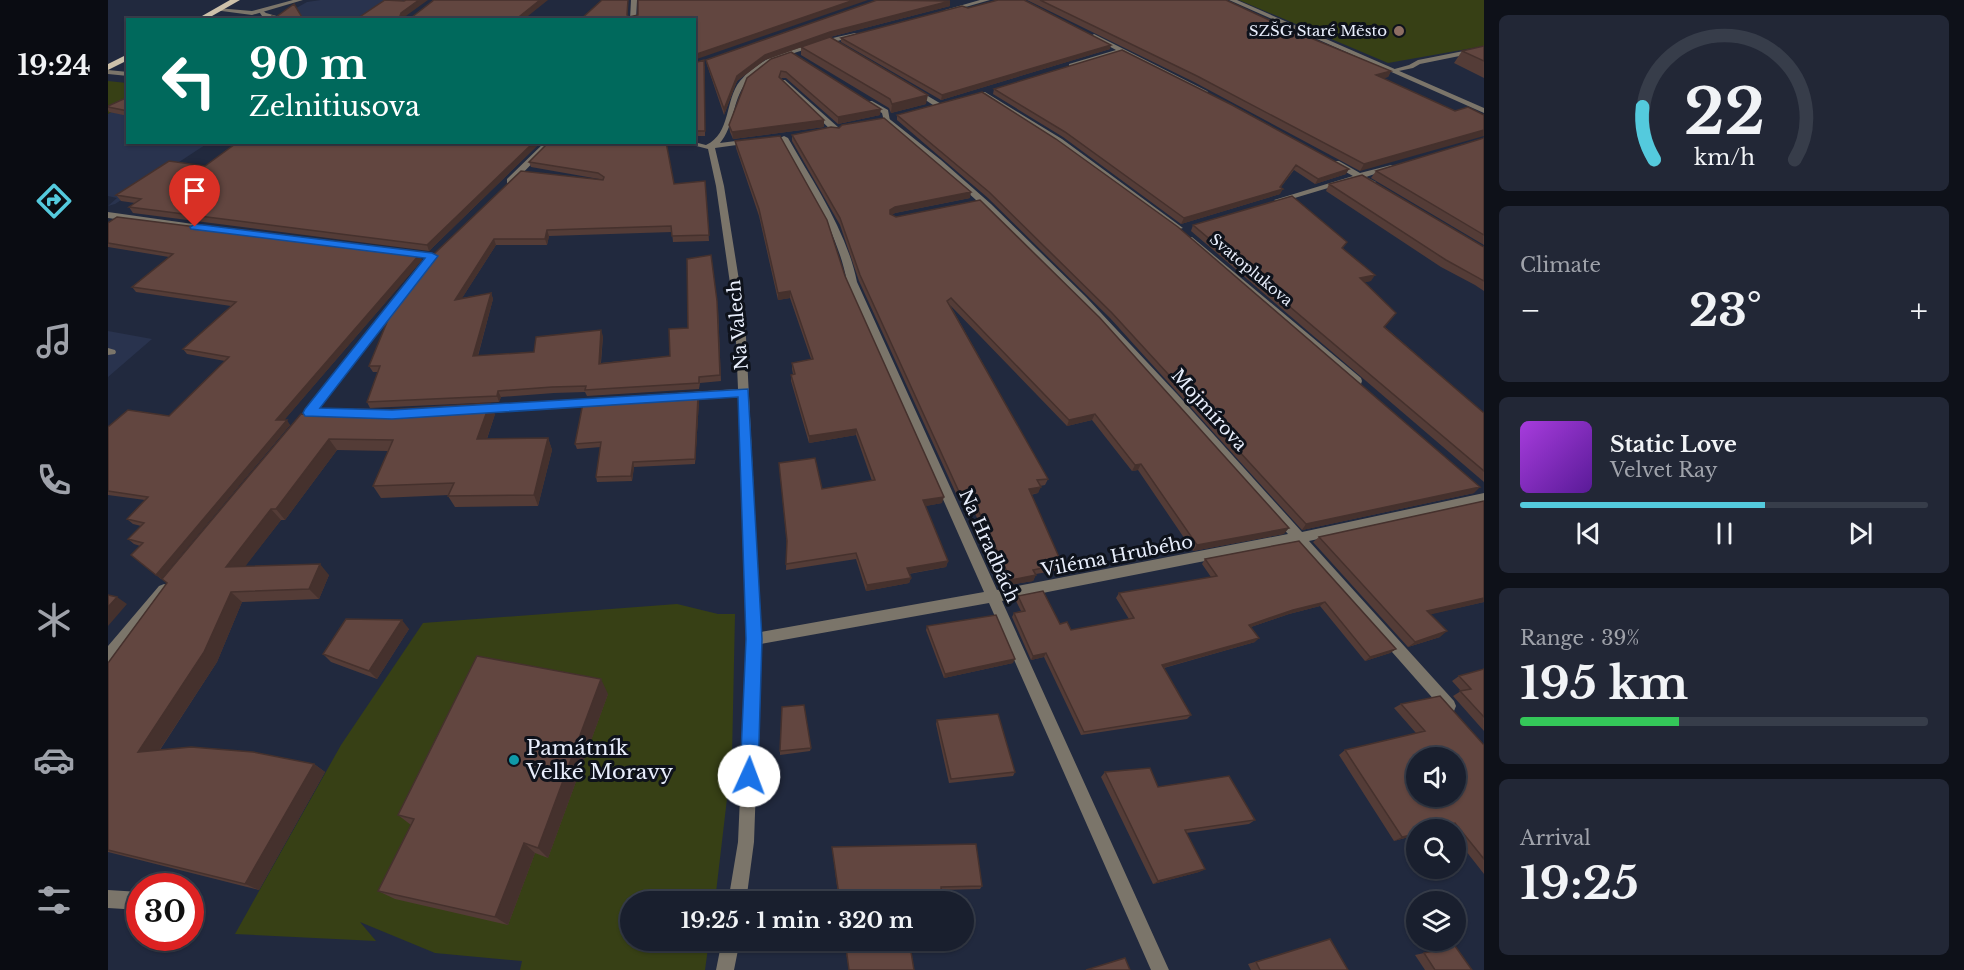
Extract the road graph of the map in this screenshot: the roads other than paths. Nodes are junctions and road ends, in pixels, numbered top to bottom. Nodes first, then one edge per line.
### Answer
1 (236, 0) edge
2 (300, 0) edge
3 (634, 0) edge
4 (987, 0) edge
5 (1232, 0) edge
6 (217, 10) junction
7 (260, 11) junction
8 (942, 12) edge
9 (276, 17) edge
10 (202, 18) edge
11 (633, 18) edge
12 (1080, 30) edge
13 (865, 32) edge
14 (831, 41) junction
15 (841, 47) edge
16 (1484, 49) edge
17 (1122, 50) junction
18 (791, 54) junction
19 (126, 57) edge
20 (800, 60) edge
21 (108, 67) edge
22 (1058, 70) edge
23 (1394, 70) junction
24 (108, 72) edge
25 (126, 74) edge
26 (783, 81) edge
27 (909, 88) edge
28 (993, 89) edge
29 (983, 93) junction
30 (1211, 95) edge
31 (972, 96) edge
32 (866, 101) edge
33 (950, 102) edge
34 (939, 105) junction
35 (928, 108) edge
36 (1484, 111) edge
37 (846, 128) edge
38 (836, 130) junction
39 (825, 131) edge
40 (785, 138) edge
41 (755, 141) edge
42 (548, 144) edge
43 (696, 144) edge
44 (711, 146) junction
45 (1330, 160) edge
46 (1405, 163) edge
47 (521, 171) junction
48 (532, 173) edge
49 (1360, 176) junction
50 (505, 187) edge
51 (1379, 188) edge
52 (1270, 203) edge
53 (108, 215) edge
54 (1191, 226) edge
55 (202, 228) edge
56 (1180, 229) junction
57 (398, 252) edge
58 (425, 265) edge
59 (411, 284) edge
60 (744, 392) junction
61 (1369, 392) edge
62 (460, 411) edge
63 (310, 413) junction
64 (383, 415) edge
65 (287, 440) edge
66 (1475, 484) edge
67 (1484, 492) edge
68 (1484, 498) edge
69 (1300, 539) junction
70 (175, 575) edge
71 (992, 598) junction
72 (754, 639) junction
73 (108, 657) edge
74 (1453, 711) edge
75 (739, 891) edge
76 (108, 899) edge
77 (126, 900) edge
78 (729, 951) edge
79 (725, 970) edge
80 (1160, 970) edge

1 - 6 main road
2 - 7 street
3 - 11 street
4 - 8 street
5 - 23 street
6 - 7 street
6 - 10 main road
7 - 9 street
12 - 17 street
13 - 14 street
14 - 15 street
14 - 18 street
16 - 23 street
17 - 22 street
17 - 30 street
18 - 20 street
18 - 44 street
19 - 21 main road
23 - 36 street
24 - 25 street
26 - 38 street
27 - 34 street
28 - 29 street
29 - 31 street
29 - 56 street, Svatoplukova
32 - 69 street, Mojmírova
33 - 34 street
34 - 35 street
37 - 38 street
38 - 39 street
40 - 71 street, Na Hradbách
41 - 44 street
42 - 47 street
43 - 44 street
44 - 60 street, Na Valech
45 - 49 street
46 - 49 street
47 - 48 street
47 - 50 street
49 - 51 street
49 - 52 street
53 - 55 street
54 - 56 street
56 - 61 street, Svatoplukova
57 - 58 street
59 - 63 street
60 - 62 street
60 - 72 street, Na Valech
63 - 64 street
63 - 65 street
66 - 67 street
68 - 69 street, Viléma Hrubého
69 - 71 street, Viléma Hrubého
69 - 74 street, Mojmírova
70 - 73 street
71 - 72 street, Viléma Hrubého
71 - 80 street, Na Hradbách
72 - 75 street, Na Valech
76 - 77 street
78 - 79 street

